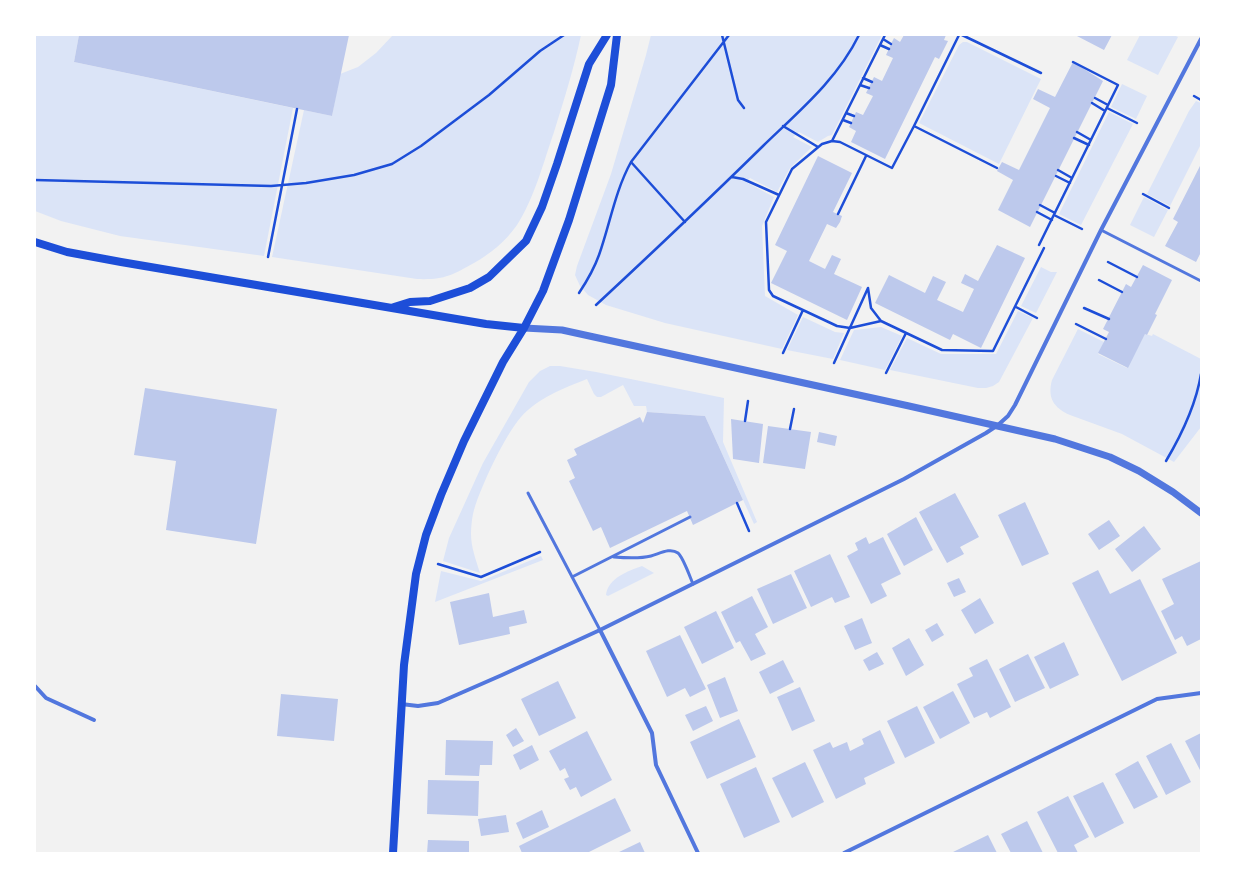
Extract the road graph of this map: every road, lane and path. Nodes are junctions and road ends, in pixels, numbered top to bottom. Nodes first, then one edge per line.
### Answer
1 (564, 35) edge
2 (607, 35) edge
3 (617, 35) edge
4 (722, 35) edge
5 (729, 35) edge
6 (859, 35) edge
7 (885, 35) edge
8 (960, 35) edge
9 (883, 39) junction
10 (1201, 39) edge
11 (723, 42) junction
12 (891, 44) dead end
13 (880, 45) junction
14 (889, 49) dead end
15 (1073, 62) dead end
16 (1040, 73) dead end
17 (863, 78) junction
18 (872, 82) dead end
19 (860, 85) junction
20 (869, 88) dead end
21 (1194, 96) dead end
22 (1095, 98) dead end
23 (1201, 100) edge
24 (1092, 103) dead end
25 (744, 108) dead end
26 (1107, 108) junction
27 (297, 109) dead end
28 (846, 113) junction
29 (854, 116) dead end
30 (843, 120) junction
31 (850, 123) dead end
32 (1137, 123) dead end
33 (783, 126) junction
34 (914, 126) junction
35 (1077, 132) dead end
36 (1074, 138) dead end
37 (1091, 140) junction
38 (832, 141) junction
39 (1089, 145) junction
40 (818, 147) junction
41 (866, 156) junction
42 (631, 162) junction
43 (997, 168) dead end
44 (1058, 170) dead end
45 (1056, 176) dead end
46 (731, 177) junction
47 (1072, 178) junction
48 (35, 180) edge
49 (1070, 183) junction
50 (282, 185) junction
51 (1143, 194) dead end
52 (779, 195) junction
53 (1040, 205) dead end
54 (1169, 208) dead end
55 (1037, 212) dead end
56 (838, 214) dead end
57 (1054, 214) junction
58 (1052, 220) junction
59 (685, 222) junction
60 (1082, 229) dead end
61 (1101, 230) junction
62 (35, 242) edge
63 (1039, 245) dead end
64 (1044, 248) dead end
65 (268, 256) dead end
66 (1108, 262) dead end
67 (1137, 276) dead end
68 (1099, 280) dead end
69 (1201, 281) edge
70 (1122, 292) dead end
71 (579, 293) dead end
72 (596, 305) dead end
73 (1016, 307) junction
74 (392, 308) junction
75 (1084, 308) dead end
76 (803, 310) junction
77 (1037, 318) dead end
78 (1108, 319) dead end
79 (882, 322) junction
80 (1076, 324) dead end
81 (524, 328) junction
82 (850, 328) junction
83 (906, 333) junction
84 (1106, 339) dead end
85 (783, 353) dead end
86 (834, 363) dead end
87 (886, 373) dead end
88 (1201, 374) edge
89 (748, 401) dead end
90 (794, 409) dead end
91 (745, 421) dead end
92 (998, 425) junction
93 (790, 429) dead end
94 (1166, 461) dead end
95 (528, 493) dead end
96 (737, 503) dead end
97 (1201, 513) edge
98 (690, 518) dead end
99 (750, 531) dead end
100 (540, 552) dead end
101 (612, 557) junction
102 (438, 564) dead end
103 (572, 577) junction
104 (693, 584) junction
105 (600, 630) junction
106 (35, 686) edge
107 (1201, 694) edge
108 (401, 704) junction
109 (94, 720) dead end
110 (394, 853) edge
111 (698, 853) edge
112 (844, 853) edge

1 - 50 path
2 - 74 main road
3 - 81 main road
4 - 11 path
5 - 11 path
6 - 33 path
7 - 9 path
8 - 16 path
8 - 34 path
9 - 12 path
9 - 13 path
10 - 61 street
11 - 25 path
11 - 42 path
13 - 14 path
13 - 17 path
15 - 26 path
17 - 18 path
17 - 19 path
19 - 20 path
19 - 28 path
21 - 23 path
22 - 26 path
24 - 26 path
26 - 32 path
26 - 37 path
27 - 50 path
28 - 29 path
28 - 30 path
30 - 31 path
30 - 38 path
33 - 40 path
33 - 46 path
34 - 41 path
34 - 43 path
35 - 37 path
36 - 39 path
37 - 39 path
38 - 40 path
38 - 41 path
39 - 47 path
40 - 52 path
41 - 56 path
42 - 59 path
42 - 71 path
44 - 47 path
45 - 49 path
46 - 52 path
46 - 59 path
47 - 49 path
48 - 50 path
49 - 57 path
50 - 65 path
51 - 54 path
52 - 76 path
53 - 57 path
55 - 58 path
57 - 58 path
57 - 60 path
58 - 63 path
59 - 72 path
61 - 69 lane
61 - 92 street
62 - 74 main road
64 - 73 path
66 - 67 path
68 - 70 path
73 - 77 path
73 - 83 path
74 - 81 main road
75 - 78 path
76 - 82 path
76 - 85 path
79 - 82 path
79 - 82 path
79 - 83 path
80 - 84 path
81 - 92 street
81 - 108 main road
82 - 86 path
83 - 87 path
88 - 94 path
89 - 91 path
90 - 93 path
92 - 97 street
92 - 104 street
95 - 103 lane
96 - 99 path
98 - 101 lane
100 - 102 path
101 - 103 lane
101 - 104 lane
103 - 105 lane
104 - 105 street
105 - 108 street
105 - 111 street
106 - 109 street
107 - 112 street
108 - 110 main road

